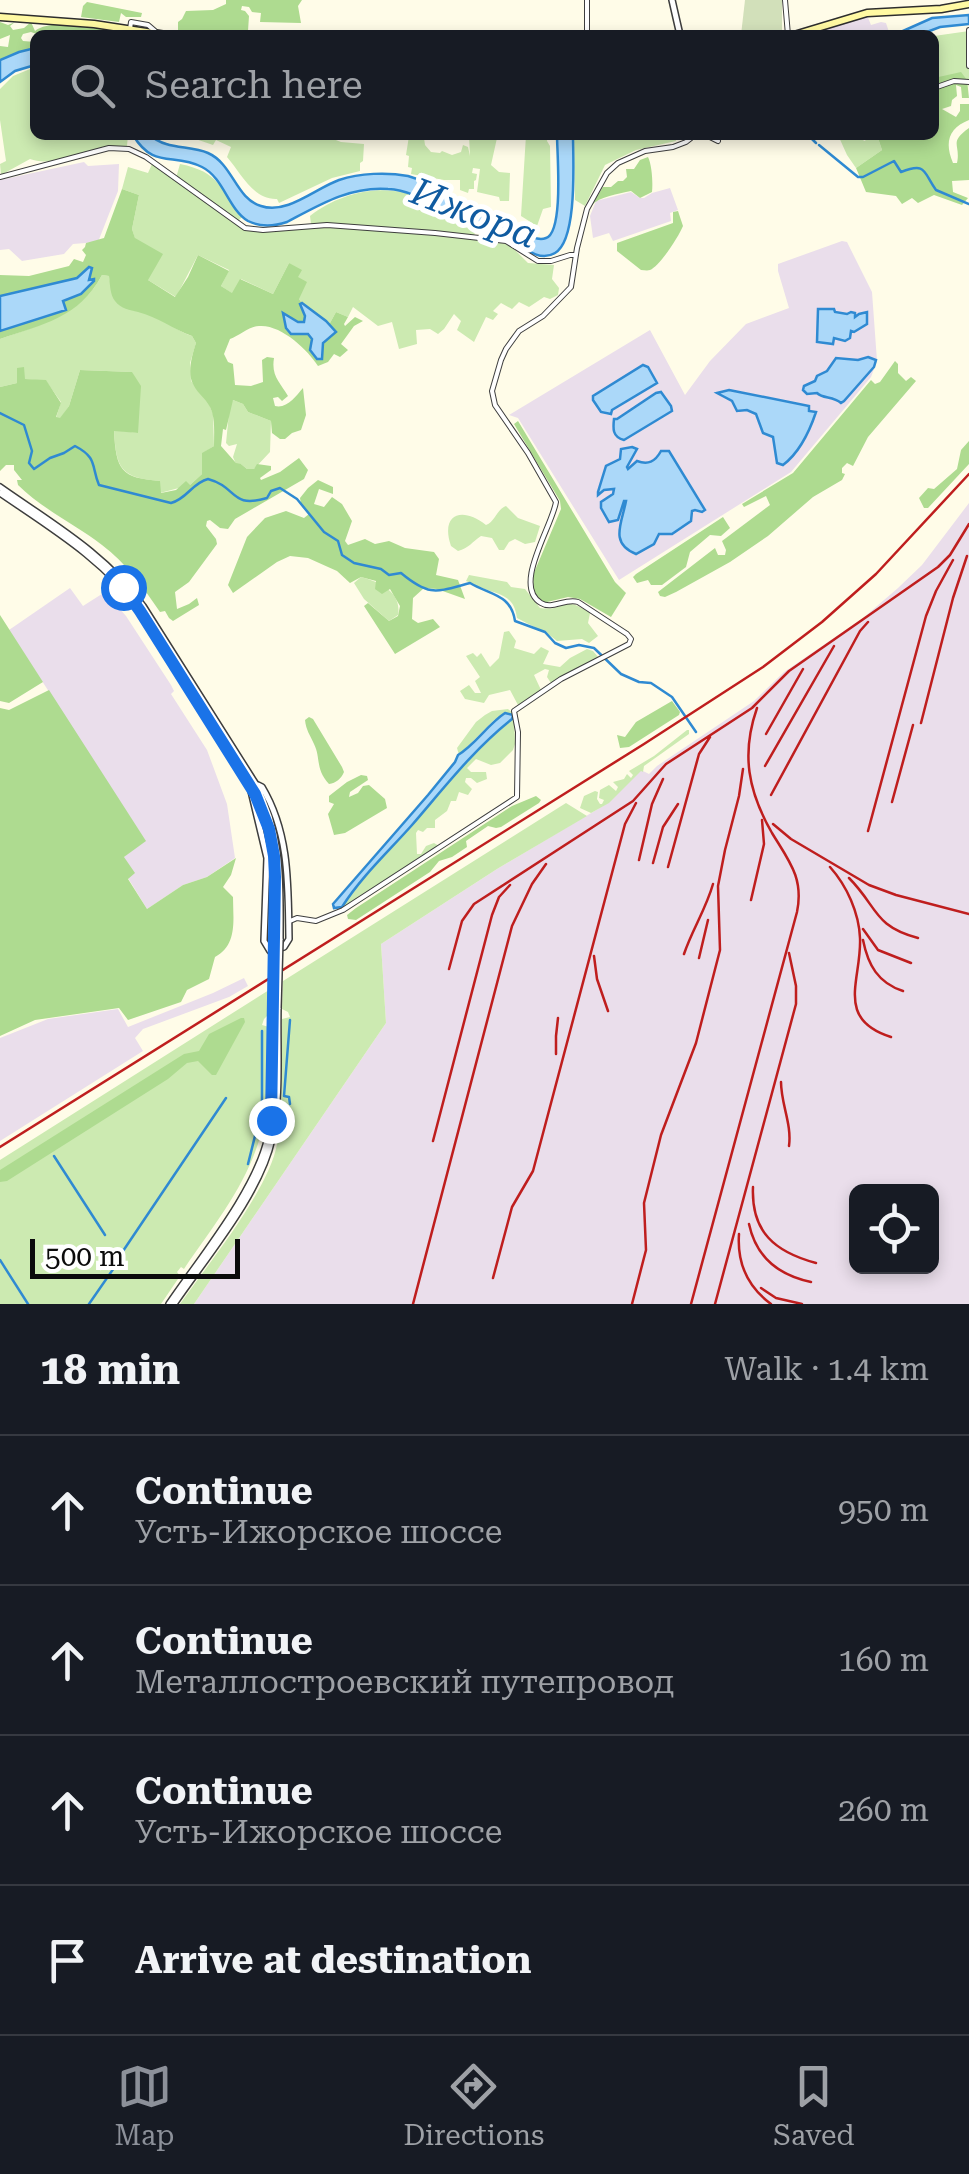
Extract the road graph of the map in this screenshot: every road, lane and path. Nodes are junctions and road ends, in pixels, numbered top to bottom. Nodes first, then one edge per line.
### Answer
1 (587, 0) edge
2 (672, 0) edge
3 (786, 0) edge
4 (969, 4) edge
5 (0, 18) edge
6 (130, 30) edge
7 (587, 30) edge
8 (679, 30) edge
9 (790, 30) edge
10 (809, 30) edge
11 (969, 30) edge
12 (969, 66) edge
13 (969, 82) edge
14 (939, 86) edge
15 (689, 140) edge
16 (0, 176) edge
17 (576, 255) junction
18 (0, 490) edge
19 (247, 779) junction
20 (256, 783) junction
21 (288, 906) junction
22 (297, 918) junction
23 (289, 923) junction
24 (277, 942) junction
25 (172, 1304) edge

1 - 7 street
2 - 8 street
3 - 9 street
4 - 10 main road
5 - 6 main road
11 - 12 street
13 - 14 street
15 - 17 street
16 - 17 street
17 - 22 street
18 - 19 street
18 - 20 street
19 - 23 street
19 - 24 street
20 - 21 street
20 - 24 street
21 - 22 street
21 - 23 street
22 - 23 street
24 - 25 street, bridge

